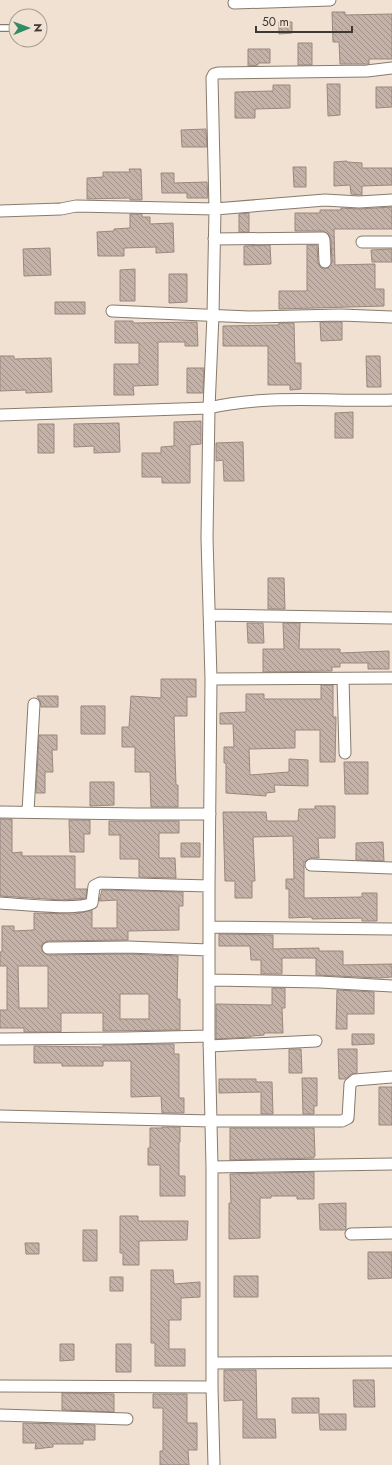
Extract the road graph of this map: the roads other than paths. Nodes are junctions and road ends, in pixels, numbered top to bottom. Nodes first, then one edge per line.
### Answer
1 (330, 0) edge
2 (234, 3) dead end
3 (392, 68) edge
4 (392, 200) edge
5 (215, 209) junction
6 (0, 211) edge
7 (214, 239) junction
8 (362, 242) dead end
9 (392, 242) edge
10 (325, 262) dead end
11 (112, 311) dead end
12 (213, 315) junction
13 (392, 317) edge
14 (392, 400) edge
15 (209, 408) junction
16 (0, 415) edge
17 (209, 615) junction
18 (392, 618) edge
19 (392, 678) edge
20 (211, 679) junction
21 (343, 679) junction
22 (34, 704) dead end
23 (345, 753) dead end
24 (0, 812) edge
25 (28, 812) junction
26 (210, 814) junction
27 (311, 865) dead end
28 (392, 868) edge
29 (209, 886) junction
30 (0, 903) edge
31 (209, 927) junction
32 (392, 929) edge
33 (48, 948) dead end
34 (209, 950) junction
35 (210, 980) junction
36 (392, 986) edge
37 (0, 1039) edge
38 (209, 1041) junction
39 (316, 1041) dead end
40 (392, 1077) edge
41 (0, 1116) edge
42 (211, 1121) junction
43 (392, 1164) edge
44 (212, 1167) junction
45 (392, 1233) edge
46 (351, 1234) dead end
47 (392, 1362) edge
48 (213, 1363) junction
49 (0, 1386) edge
50 (212, 1387) junction
51 (0, 1415) edge
52 (127, 1419) dead end
53 (214, 1465) edge

1 - 2 street
3 - 5 street
4 - 5 street
5 - 6 street
5 - 7 street
7 - 10 street
7 - 12 street
8 - 9 street
11 - 12 street
12 - 13 street
12 - 15 street
14 - 15 street
15 - 16 street
15 - 17 street
17 - 18 street
17 - 20 street
19 - 21 street
20 - 21 street
20 - 26 street
21 - 23 street
22 - 25 street
24 - 25 street
25 - 26 street
26 - 29 street
27 - 28 street
29 - 30 street
29 - 31 street
31 - 32 street
31 - 34 street
33 - 34 street
34 - 35 street
35 - 36 street
35 - 38 street
37 - 38 street
38 - 39 street
38 - 42 street
40 - 42 street
41 - 42 street
42 - 44 street
43 - 44 street
44 - 48 street
45 - 46 street
47 - 48 street
48 - 50 street
49 - 50 street
50 - 53 street
51 - 52 street

